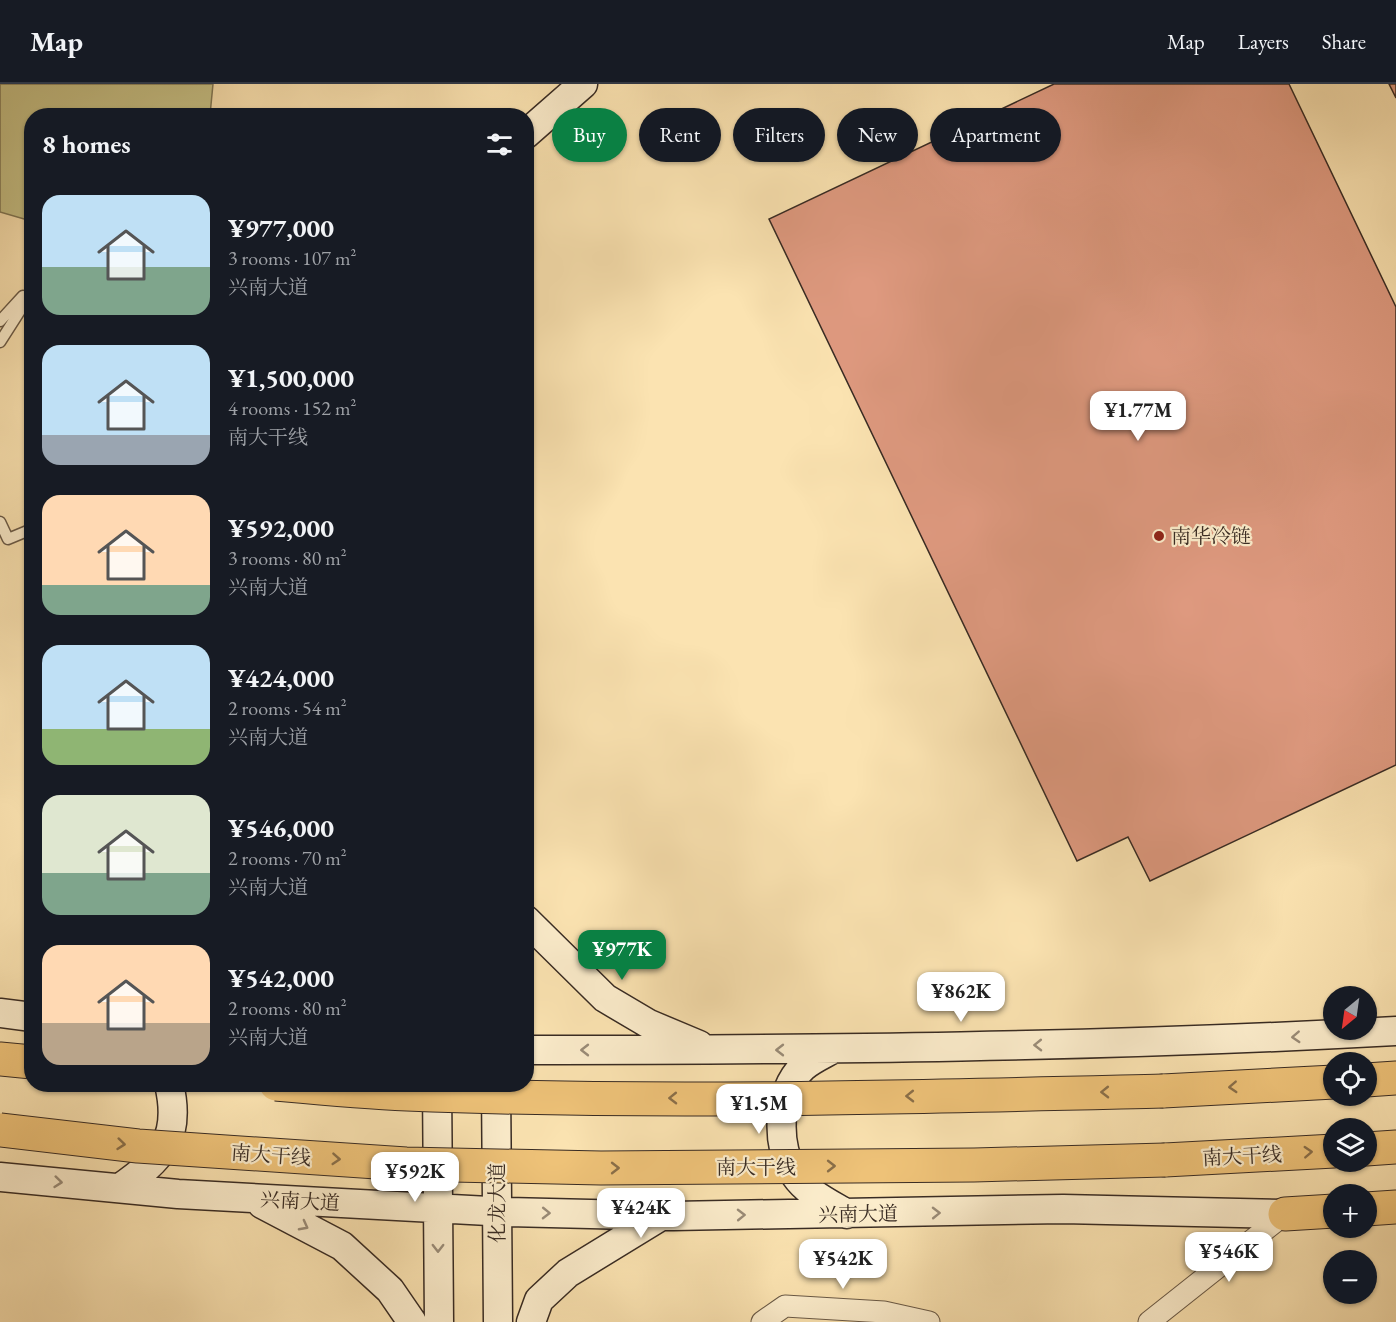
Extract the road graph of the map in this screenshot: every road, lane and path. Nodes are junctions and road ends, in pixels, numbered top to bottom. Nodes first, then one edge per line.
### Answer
1 (583, 84) edge
2 (534, 122) edge
3 (24, 296) edge
4 (24, 304) edge
5 (0, 321) edge
6 (0, 342) edge
7 (0, 522) edge
8 (24, 533) edge
9 (534, 928) edge
10 (0, 1013) edge
11 (24, 1016) edge
12 (1396, 1031) edge
13 (534, 1050) edge
14 (712, 1050) junction
15 (831, 1050) junction
16 (0, 1059) edge
17 (24, 1061) edge
18 (1396, 1078) edge
19 (1377, 1079) edge
20 (1323, 1083) edge
21 (170, 1092) edge
22 (379, 1092) edge
23 (437, 1092) edge
24 (496, 1092) edge
25 (0, 1130) edge
26 (1396, 1147) edge
27 (1377, 1148) edge
28 (1323, 1151) edge
29 (0, 1176) edge
30 (120, 1188) junction
31 (252, 1198) junction
32 (1396, 1207) edge
33 (1377, 1208) edge
34 (438, 1209) junction
35 (497, 1211) junction
36 (1323, 1212) edge
37 (847, 1214) junction
38 (1285, 1214) junction
39 (661, 1216) junction
40 (412, 1322) edge
41 (439, 1322) edge
42 (498, 1322) edge
43 (531, 1322) edge
44 (762, 1322) edge
45 (929, 1322) edge
46 (1149, 1322) edge

1 - 2 main road
3 - 5 lane
4 - 6 lane
7 - 8 lane
9 - 14 main road
10 - 11 main road
12 -> 15 main road
14 -> 13 main road
15 -> 14 main road
15 - 37 main road
16 - 17 main road
18 - 19 main road
20 -> 22 main road, bridge
21 - 30 main road
23 - 34 main road
24 - 35 main road, 化龙大道
25 -> 28 main road, 南大干线, bridge
26 - 27 main road
29 -> 30 main road, 兴南大道
30 - 31 main road, 兴南大道
31 - 34 main road, 兴南大道
31 -> 40 main road
32 - 33 main road
34 - 35 main road, 兴南大道
34 -> 41 main road
35 -> 39 main road, 兴南大道
35 - 42 main road, 化龙大道
36 - 38 main road
37 -> 38 main road, 兴南大道
39 -> 37 main road, 兴南大道
38 - 46 street
39 - 43 main road
44 - 45 street

